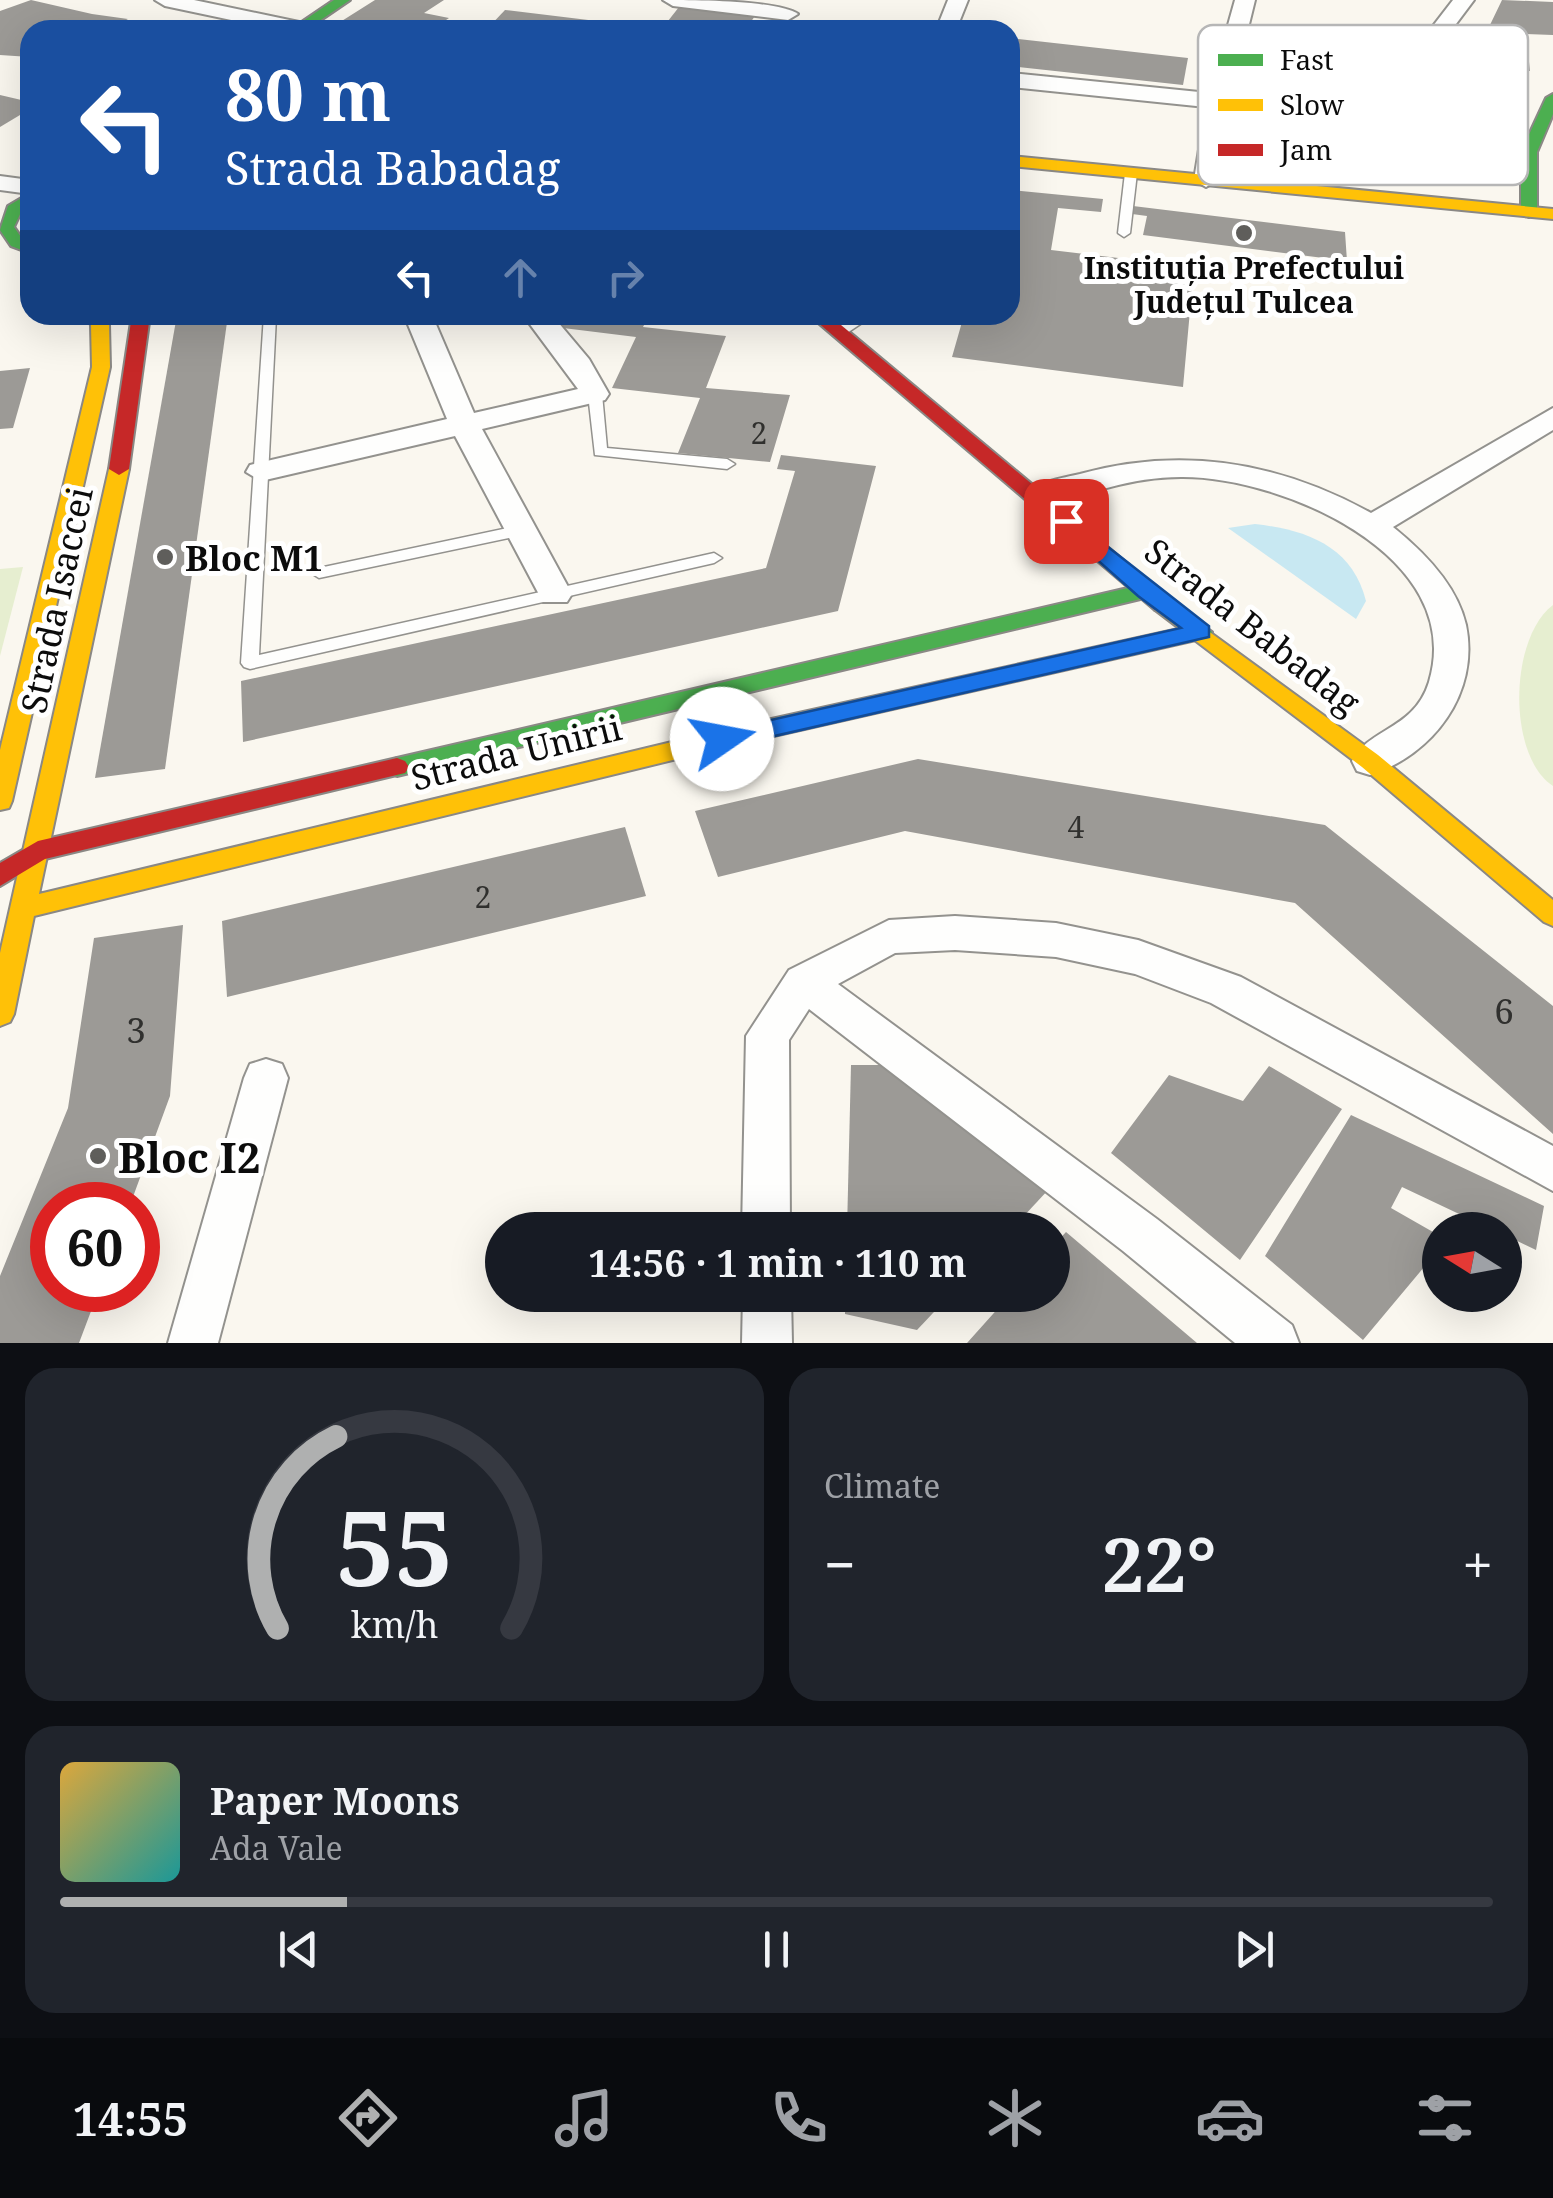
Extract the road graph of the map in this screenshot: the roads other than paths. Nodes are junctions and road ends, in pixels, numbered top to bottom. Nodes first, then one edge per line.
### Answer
1 (164, 0) edge
2 (278, 0) edge
3 (344, 0) edge
4 (673, 0) edge
5 (754, 0) edge
6 (1246, 0) edge
7 (1464, 0) edge
8 (802, 13) edge
9 (258, 20) edge
10 (293, 20) edge
11 (314, 20) edge
12 (1239, 25) edge
13 (1449, 25) edge
14 (1020, 81) edge
15 (1553, 98) edge
16 (1198, 100) edge
17 (1528, 147) edge
18 (1528, 159) edge
19 (1020, 162) edge
20 (1131, 172) junction
21 (1198, 179) edge
22 (1256, 185) edge
23 (4, 214) edge
24 (1547, 214) edge
25 (1124, 233) dead end
26 (20, 242) edge
27 (99, 325) edge
28 (140, 325) edge
29 (269, 325) edge
30 (422, 325) edge
31 (546, 325) edge
32 (830, 325) edge
33 (851, 325) edge
34 (839, 332) junction
35 (595, 394) junction
36 (1552, 418) edge
37 (465, 426) junction
38 (727, 464) dead end
39 (261, 472) junction
40 (1040, 498) junction
41 (1372, 526) junction
42 (522, 530) junction
43 (714, 558) dead end
44 (319, 573) dead end
45 (1145, 591) junction
46 (555, 594) junction
47 (1201, 632) junction
48 (1370, 761) junction
49 (1, 798) edge
50 (38, 851) junction
51 (0, 876) edge
52 (0, 896) edge
53 (24, 908) junction
54 (1553, 915) edge
55 (804, 982) junction
56 (0, 1014) edge
57 (266, 1078) dead end
58 (1553, 1170) edge
59 (766, 1212) edge
60 (767, 1312) edge
61 (193, 1343) edge
62 (767, 1343) edge
63 (1274, 1343) edge

1 - 9 street
2 - 10 main road
3 - 11 main road
4 - 8 street
5 - 8 street
6 - 12 street
7 - 13 street
14 - 16 street
15 - 17 main road
18 - 24 main road
19 - 20 main road
20 - 21 main road
20 - 25 lane
22 - 24 main road
23 - 26 main road
27 - 49 main road, Strada Isaccei
28 - 50 main road, Strada Isaccei
29 - 39 lane
30 - 37 street
31 - 35 street
32 - 34 main road, Strada Babadag
33 - 34 lane
34 - 40 main road, Strada Babadag
35 - 37 street
35 - 38 lane
36 - 41 street
37 - 39 street
37 - 42 street
39 - 46 lane
40 - 41 street
40 - 45 main road, Strada Babadag
41 - 48 street
42 - 44 lane
42 - 46 street
43 - 46 lane
45 - 47 main road, Strada Babadag
45 - 50 main road, Strada Unirii
47 - 48 main road, Strada Babadag
47 - 53 main road, Strada Unirii
48 - 54 main road, Strada Babadag
50 - 51 main road, Strada Unirii
50 - 53 main road, Strada Isaccei
52 - 53 main road
53 - 56 main road, Strada Isaccei
55 - 58 street
55 - 59 street
55 - 63 street
57 - 61 street
60 - 62 street

